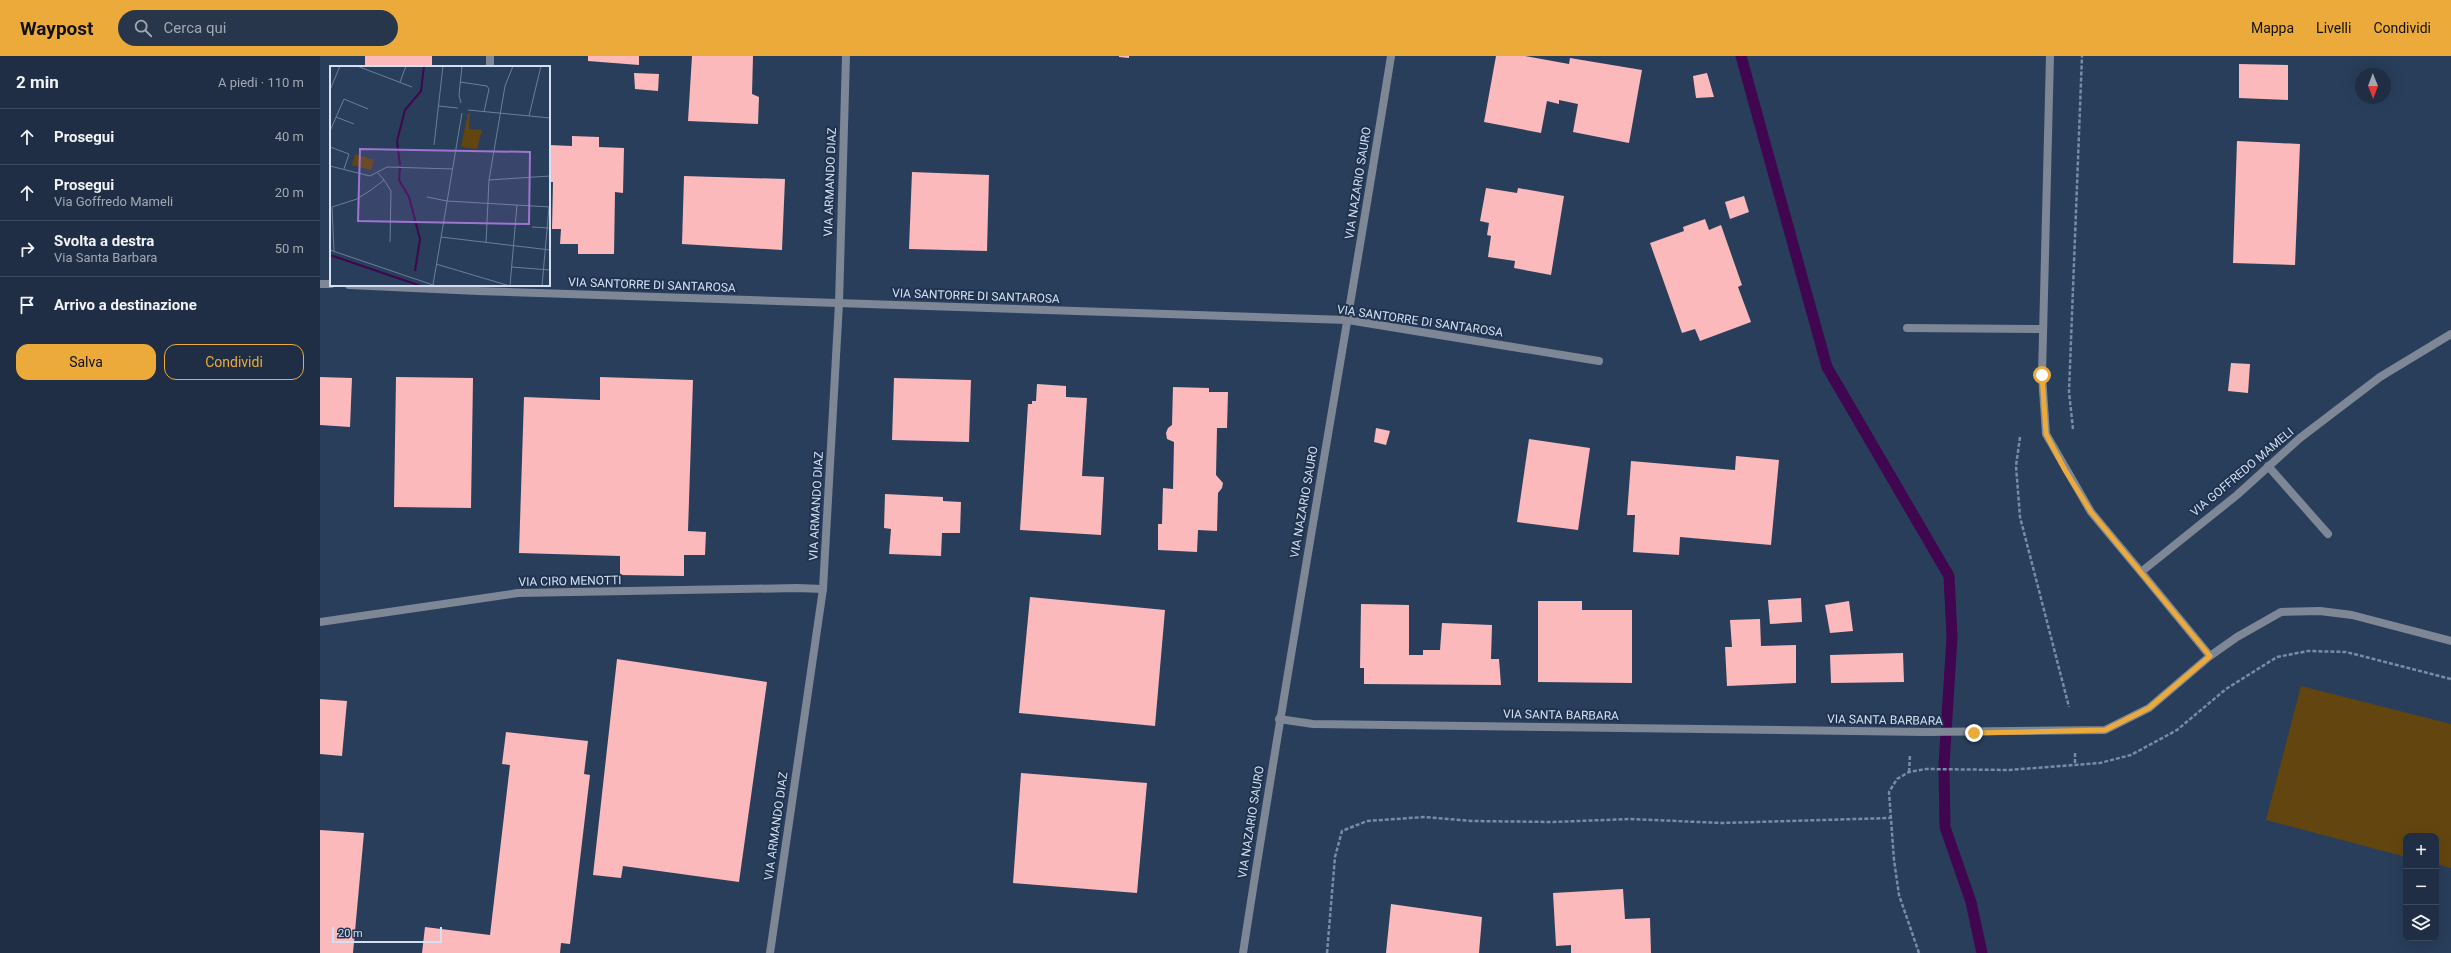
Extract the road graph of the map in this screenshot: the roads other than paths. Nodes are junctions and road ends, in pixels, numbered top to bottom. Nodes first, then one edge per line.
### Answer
1 (846, 56) edge
2 (1391, 56) edge
3 (2050, 56) edge
4 (392, 286) edge
5 (478, 288) edge
6 (839, 303) junction
7 (1348, 320) junction
8 (1907, 328) dead end
9 (2043, 329) junction
10 (2451, 334) edge
11 (1599, 361) dead end
12 (2268, 466) junction
13 (2328, 534) dead end
14 (2141, 572) junction
15 (824, 589) junction
16 (320, 622) edge
17 (2451, 641) edge
18 (2210, 656) junction
19 (1279, 719) junction
20 (770, 953) edge
21 (1243, 953) edge

1 - 6 street, VIA ARMANDO DIAZ
2 - 7 street, VIA NAZARIO SAURO
3 - 9 street
4 - 5 street, VIA SANTORRE DI SANTAROSA
5 - 6 street, VIA SANTORRE DI SANTAROSA
6 - 7 street, VIA SANTORRE DI SANTAROSA
6 - 15 street, VIA ARMANDO DIAZ
7 - 11 street, VIA SANTORRE DI SANTAROSA
7 - 19 street, VIA NAZARIO SAURO
8 - 9 street
9 - 14 street
10 - 12 street, VIA GOFFREDO MAMELI
12 - 13 street
12 - 14 street, VIA GOFFREDO MAMELI
14 - 18 street
15 - 16 street, VIA CIRO MENOTTI
15 - 20 street, VIA ARMANDO DIAZ
17 - 18 street, VIA SANTA BARBARA
18 - 19 street, VIA SANTA BARBARA
19 - 21 street, VIA NAZARIO SAURO

